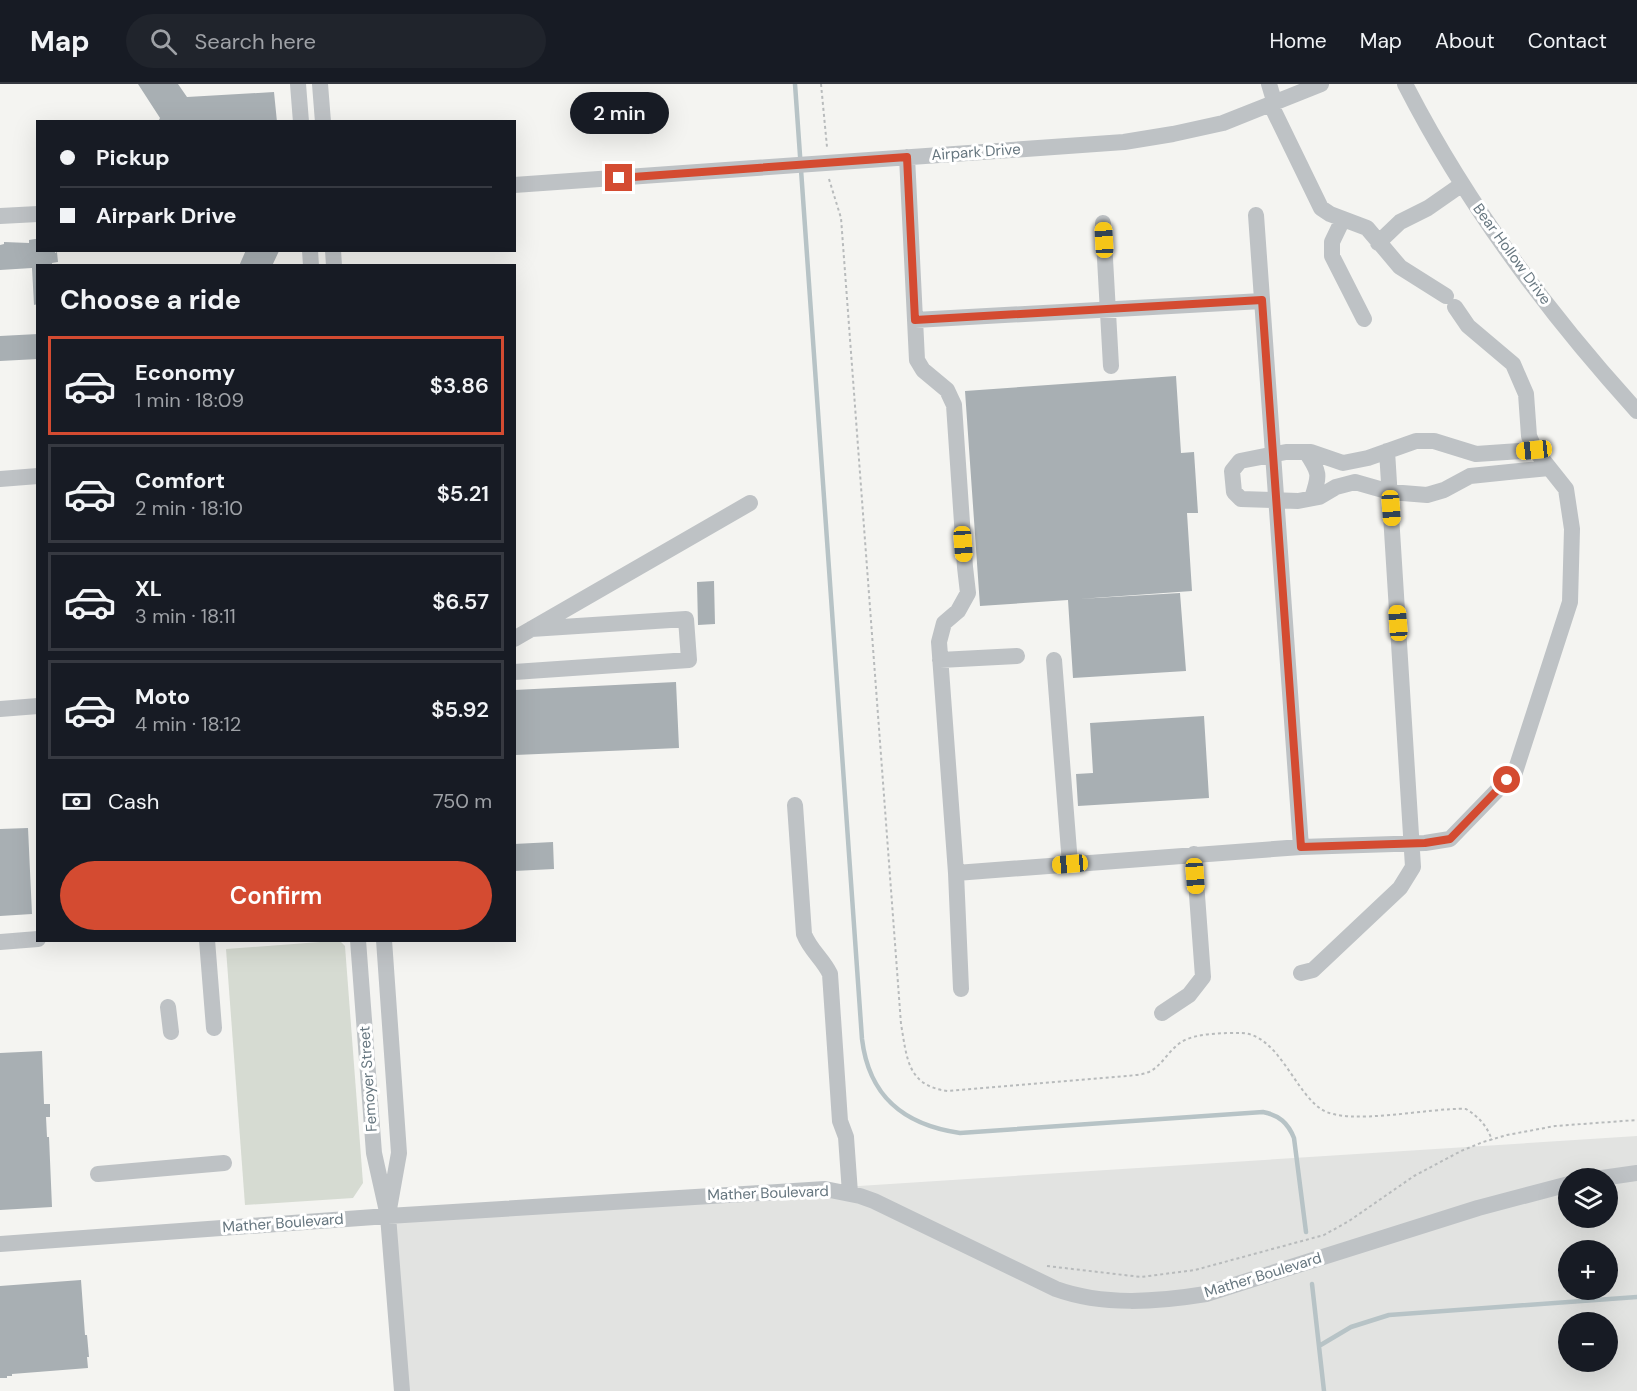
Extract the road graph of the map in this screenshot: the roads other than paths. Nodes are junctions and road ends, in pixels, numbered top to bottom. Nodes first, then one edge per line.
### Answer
1 (298, 84) edge
2 (320, 84) edge
3 (1269, 84) edge
4 (1321, 84) edge
5 (1405, 84) edge
6 (1273, 104) junction
7 (301, 120) edge
8 (323, 120) edge
9 (907, 157) junction
10 (516, 185) edge
11 (1461, 185) junction
12 (36, 214) edge
13 (1256, 215) dead end
14 (0, 216) edge
15 (1343, 219) junction
16 (1103, 223) dead end
17 (1378, 243) junction
18 (1262, 300) junction
19 (1108, 310) junction
20 (1364, 319) dead end
21 (915, 320) junction
22 (1111, 366) dead end
23 (1637, 411) edge
24 (1534, 450) junction
25 (1387, 451) junction
26 (1306, 452) junction
27 (1273, 454) junction
28 (1549, 468) junction
29 (36, 476) edge
30 (0, 479) edge
31 (1390, 492) junction
32 (1312, 498) junction
33 (1276, 501) junction
34 (750, 503) dead end
35 (531, 629) junction
36 (516, 638) edge
37 (1017, 656) dead end
38 (940, 660) junction
39 (1054, 660) dead end
40 (516, 672) edge
41 (36, 706) edge
42 (0, 709) edge
43 (795, 806) dead end
44 (1412, 843) junction
45 (1301, 847) junction
46 (1194, 854) junction
47 (1070, 864) junction
48 (956, 873) junction
49 (36, 939) edge
50 (0, 942) edge
51 (207, 942) edge
52 (358, 942) edge
53 (384, 942) edge
54 (1301, 974) dead end
55 (961, 989) dead end
56 (168, 1007) dead end
57 (1162, 1013) dead end
58 (214, 1028) dead end
59 (171, 1032) dead end
60 (224, 1163) dead end
61 (1637, 1173) edge
62 (98, 1174) dead end
63 (1618, 1176) edge
64 (1558, 1187) edge
65 (850, 1193) junction
66 (388, 1216) junction
67 (0, 1244) edge
68 (402, 1391) edge

1 - 7 street
2 - 8 street
3 - 6 street
4 - 6 street, Airpark Drive
5 - 11 street, Bear Hollow Drive
6 - 9 street, Airpark Drive
6 - 15 street
9 - 10 street, Airpark Drive
9 - 21 street
11 - 17 street
11 - 23 street, Bear Hollow Drive
12 - 14 street
13 - 18 street
15 - 17 street
15 - 20 street
16 - 19 street
17 - 24 street
18 - 19 street
18 - 27 street
19 - 21 street
19 - 22 street
21 - 38 street
24 - 25 street
24 - 28 street
25 - 26 street
25 - 31 street
26 - 27 street
26 - 32 street
27 - 33 street
27 - 33 street
28 - 31 street
28 - 44 street
29 - 30 street
31 - 32 street
31 - 44 street
32 - 33 street
33 - 45 street
34 - 35 street
35 - 36 street
35 - 40 street
37 - 38 street
38 - 48 street
39 - 47 street
41 - 42 street
43 - 65 street
44 - 45 street
44 - 54 street
45 - 46 street
46 - 47 street
46 - 57 street
47 - 48 street
48 - 55 street
49 - 50 street
51 - 58 street
52 - 66 street, Femoyer Street
53 - 66 street, Femoyer Street
56 - 59 street
60 - 62 street
61 - 63 street
64 - 65 street, Mather Boulevard
65 - 66 street, Mather Boulevard
66 - 67 street, Mather Boulevard
66 - 68 street, Femoyer Street

